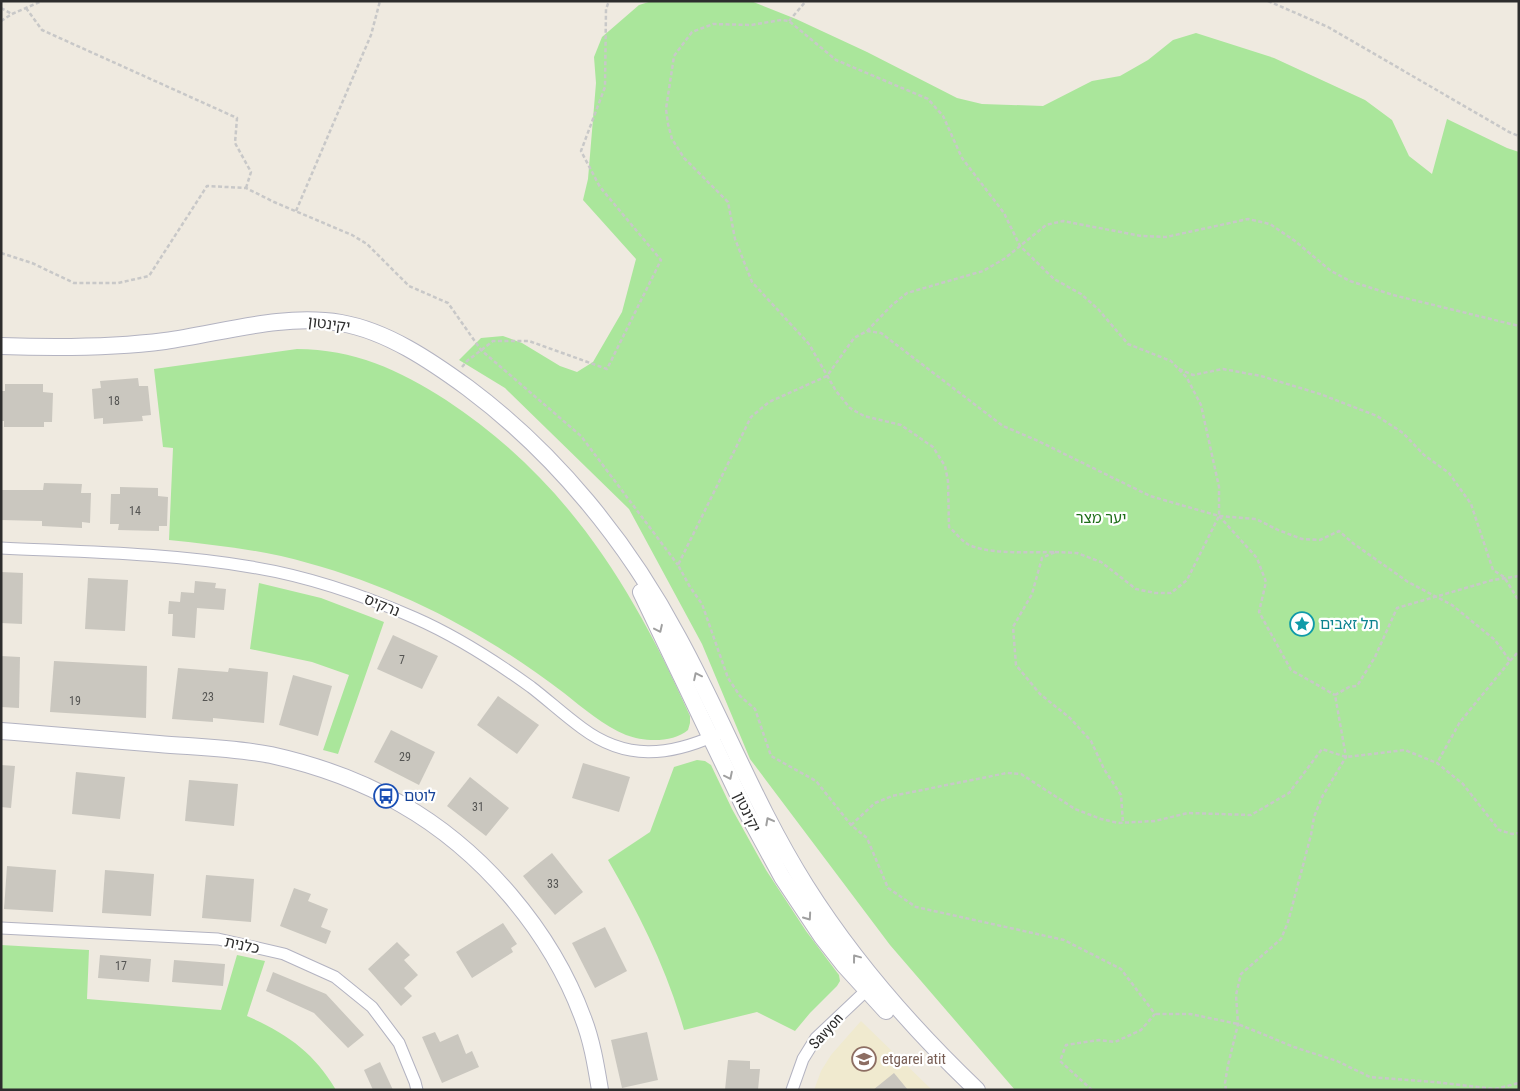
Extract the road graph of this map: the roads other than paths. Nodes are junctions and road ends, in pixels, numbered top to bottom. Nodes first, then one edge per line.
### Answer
1 (1, 346) edge
2 (1, 548) edge
3 (1, 731) edge
4 (718, 734) junction
5 (1, 928) edge
6 (871, 986) junction
7 (417, 1090) edge
8 (600, 1090) edge
9 (792, 1090) edge
10 (977, 1090) edge

1 - 4 street, יקינטון
2 - 4 street, נרקיס
3 - 8 street
4 - 6 street, יקינטון
5 - 7 street, כלנית
6 - 9 street, Savyon
6 - 10 street, יקינטון

